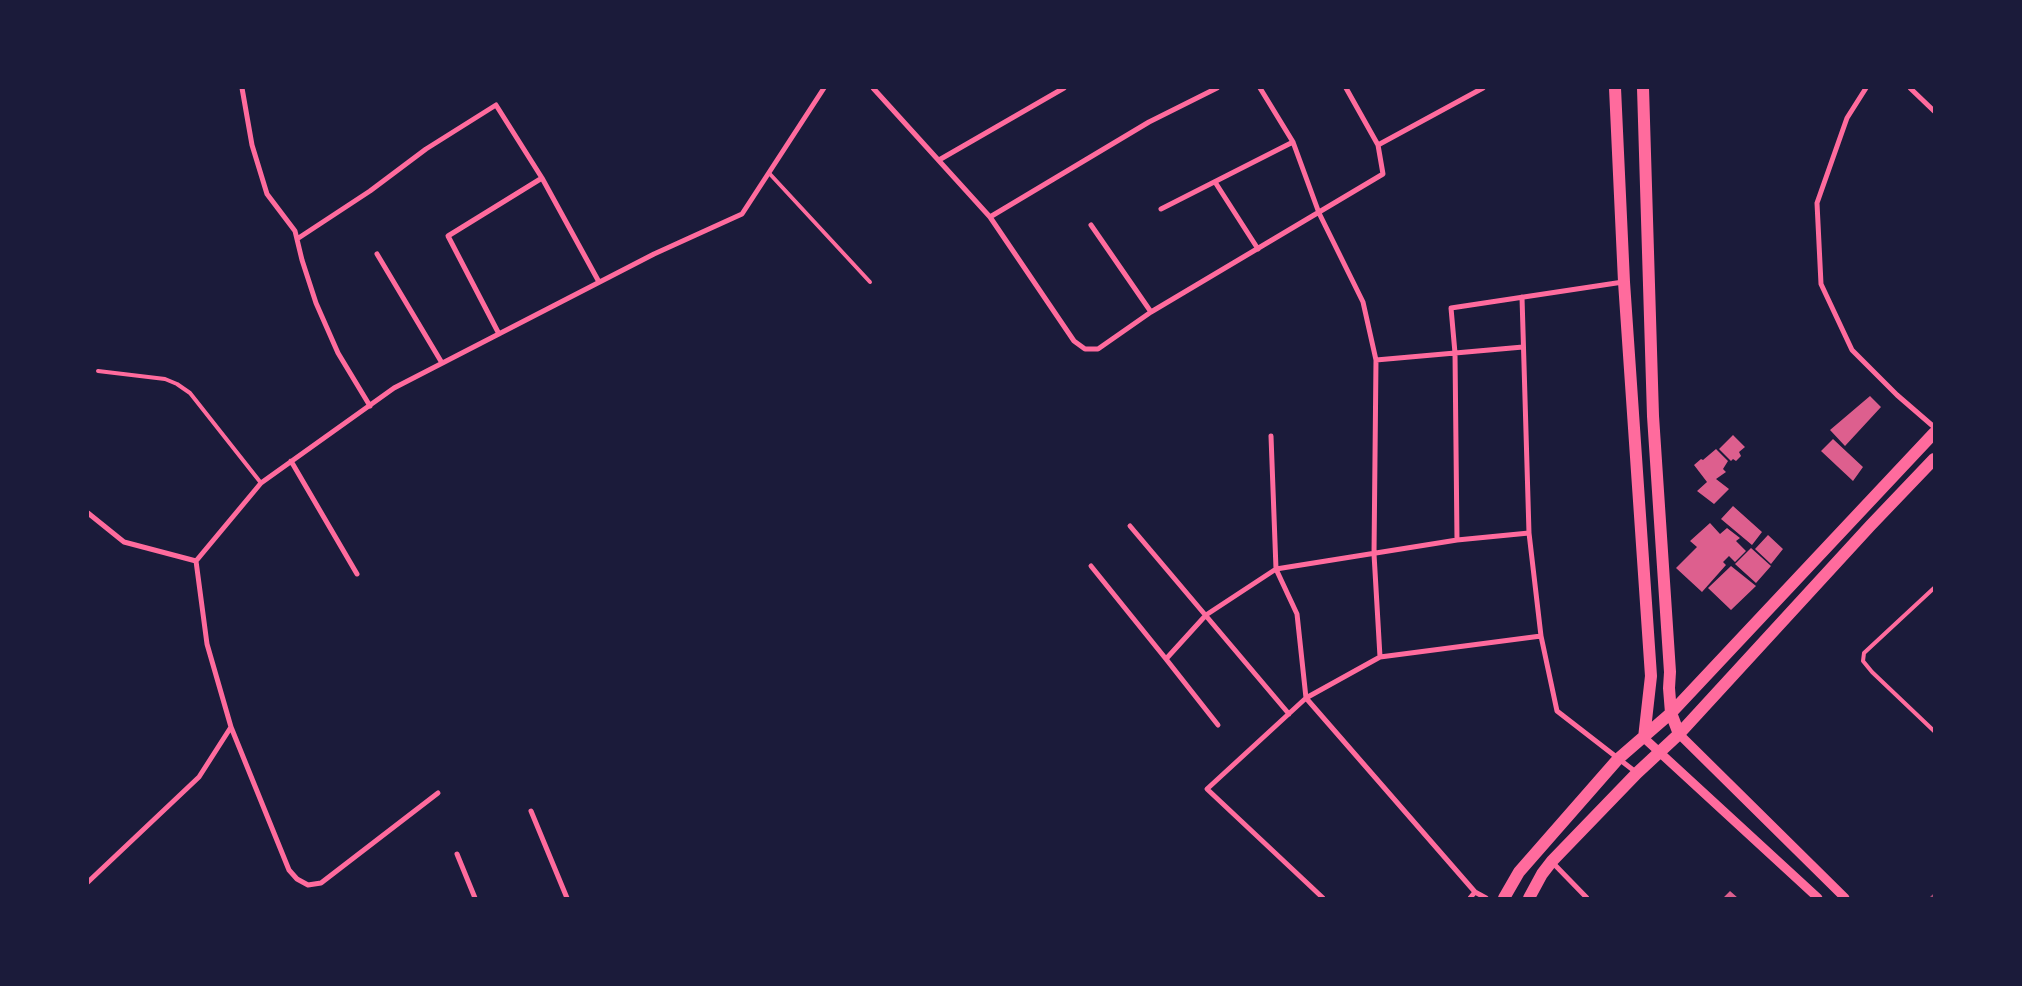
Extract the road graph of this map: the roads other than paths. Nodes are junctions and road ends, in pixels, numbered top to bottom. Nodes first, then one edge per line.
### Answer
1 (242, 88) edge
2 (824, 88) edge
3 (873, 88) edge
4 (1064, 88) edge
5 (1217, 88) edge
6 (1260, 88) edge
7 (1346, 88) edge
8 (1483, 88) edge
9 (1615, 88) edge
10 (1643, 88) edge
11 (1866, 88) edge
12 (1910, 88) edge
13 (1934, 111) edge
14 (1293, 142) junction
15 (1378, 145) junction
16 (939, 160) junction
17 (769, 173) junction
18 (542, 178) junction
19 (1215, 182) junction
20 (1161, 210) dead end
21 (1319, 213) junction
22 (990, 217) junction
23 (1091, 225) dead end
24 (296, 239) junction
25 (1258, 249) junction
26 (377, 254) dead end
27 (599, 282) junction
28 (870, 282) dead end
29 (1624, 282) junction
30 (1522, 297) junction
31 (1152, 312) junction
32 (499, 334) junction
33 (1523, 347) junction
34 (1454, 353) junction
35 (1376, 360) junction
36 (442, 363) junction
37 (98, 371) dead end
38 (370, 406) junction
39 (1934, 427) edge
40 (1934, 433) edge
41 (1271, 436) dead end
42 (1934, 459) edge
43 (291, 461) junction
44 (260, 483) junction
45 (88, 513) edge
46 (1130, 526) dead end
47 (1529, 533) junction
48 (1457, 540) junction
49 (1374, 554) junction
50 (196, 561) junction
51 (1091, 566) dead end
52 (1276, 569) junction
53 (358, 574) dead end
54 (1934, 588) edge
55 (1206, 615) junction
56 (1541, 636) junction
57 (1380, 657) junction
58 (1166, 659) junction
59 (1306, 698) junction
60 (1671, 713) junction
61 (1288, 714) junction
62 (1218, 725) dead end
63 (231, 727) junction
64 (1934, 731) edge
65 (1679, 734) junction
66 (1644, 738) junction
67 (1659, 752) junction
68 (1618, 759) junction
69 (1637, 773) junction
70 (438, 793) dead end
71 (531, 810) dead end
72 (457, 854) dead end
73 (1552, 861) junction
74 (1515, 879) junction
75 (88, 882) edge
76 (1475, 892) junction
77 (1531, 894) edge
78 (475, 898) edge
79 (567, 898) edge
80 (1322, 898) edge
81 (1470, 898) edge
82 (1486, 898) edge
83 (1504, 898) edge
84 (1587, 898) edge
85 (1818, 898) edge
86 (1845, 898) edge

1 - 24 street
2 - 17 street
3 - 16 street
4 - 16 street
5 - 22 street
6 - 14 street
7 - 15 street
8 - 15 street
9 - 29 main road
10 - 60 main road
11 - 39 street
12 - 13 street
14 - 19 street
14 - 21 street
15 - 21 street
16 - 22 street
17 - 27 street
17 - 28 lane
18 - 24 street
18 - 27 street
18 - 32 street
19 - 20 street
19 - 25 street
21 - 25 street
21 - 35 street
22 - 31 street
23 - 31 street
24 - 38 street
25 - 31 street
26 - 36 street
27 - 32 street
29 - 30 street
29 - 66 main road
30 - 33 street
30 - 34 street
32 - 36 street
33 - 34 street
33 - 47 street
34 - 35 street
34 - 48 street
35 - 49 street
36 - 38 street
37 - 44 lane
38 - 43 street
40 - 60 main road
41 - 52 street
42 - 65 main road
43 - 44 street
43 - 53 street
44 - 50 street
45 - 50 street
46 - 55 street
47 - 48 street
47 - 56 street
48 - 49 street
49 - 52 street
49 - 57 street
50 - 63 street
51 - 58 street
52 - 55 street
52 - 59 street
54 - 64 lane
55 - 58 street
55 - 61 street
56 - 57 street
56 - 68 street
57 - 59 street
58 - 62 street
59 - 61 street
59 - 76 street
60 - 65 main road
60 - 66 main road
61 - 80 street
63 - 70 street
63 - 75 street
65 - 67 main road
65 - 86 street
66 - 67 street
66 - 68 main road
67 - 69 main road
67 - 85 street
68 - 69 street
68 - 74 main road
69 - 73 main road
71 - 79 street
72 - 78 street
73 - 77 main road
73 - 84 street
74 - 77 main road
74 - 83 main road
76 - 81 street
76 - 82 street

